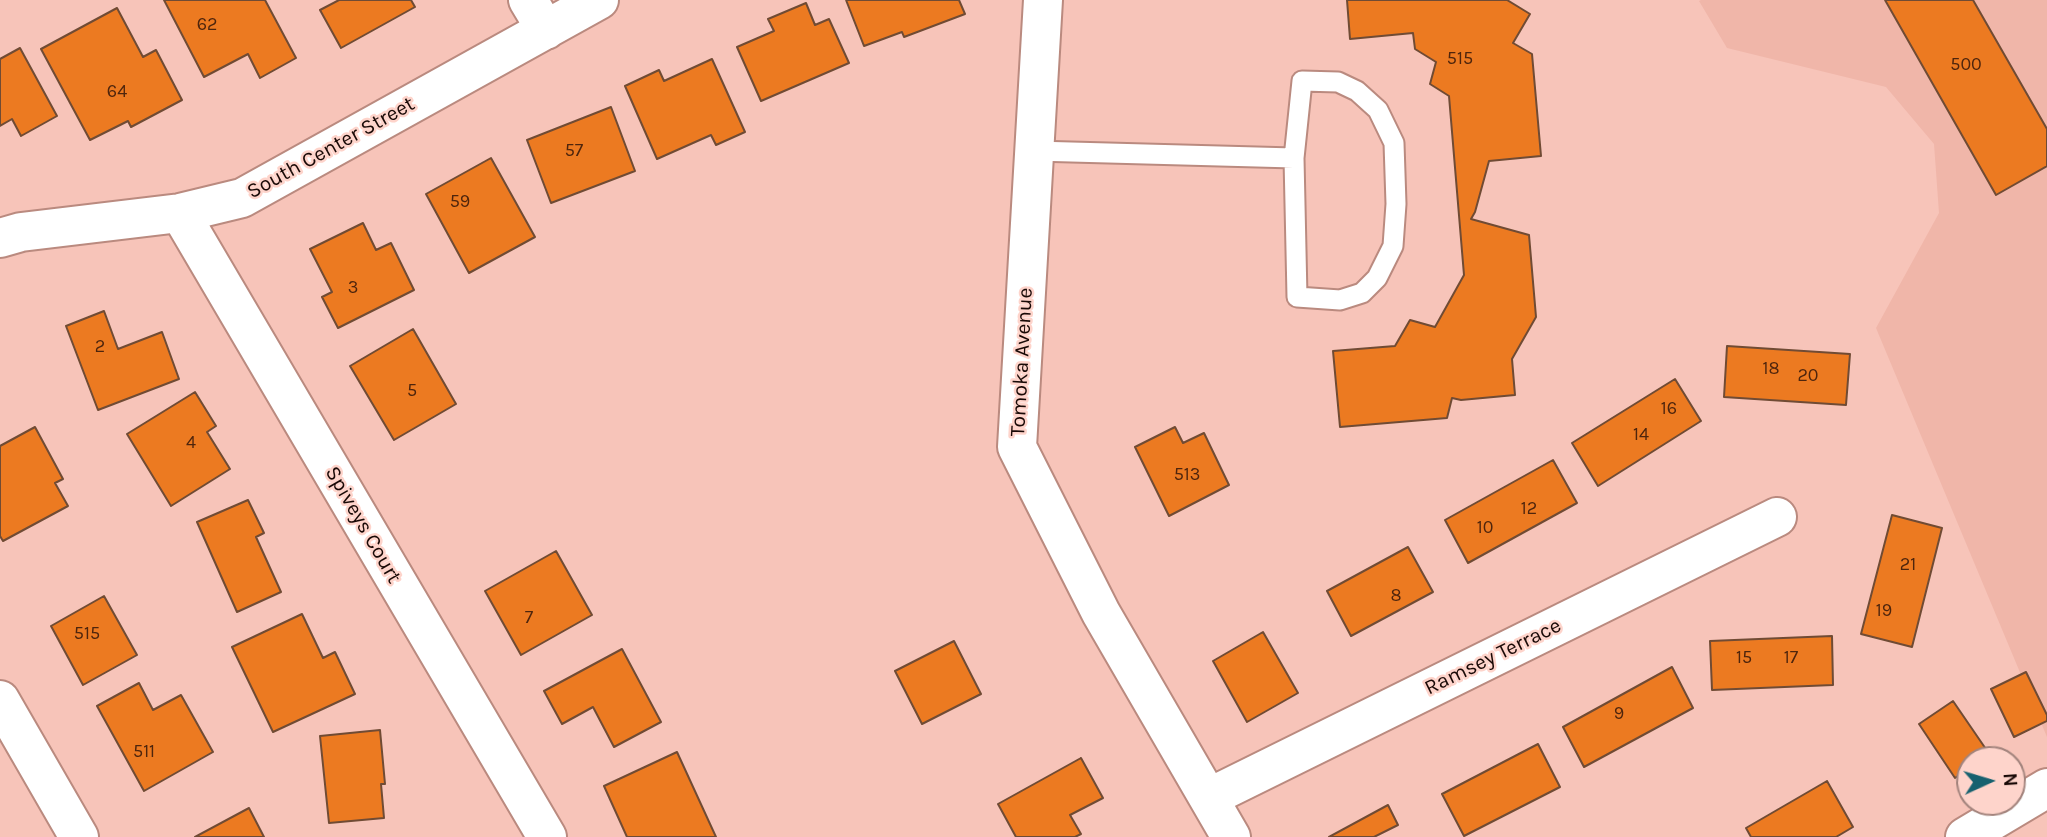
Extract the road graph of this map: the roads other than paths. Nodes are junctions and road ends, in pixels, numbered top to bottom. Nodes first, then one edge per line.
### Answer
1 (599, 0) edge
2 (1043, 0) edge
3 (537, 15) edge
4 (1034, 151) junction
5 (1294, 158) junction
6 (180, 213) junction
7 (0, 238) edge
8 (1777, 517) dead end
9 (0, 700) edge
10 (2047, 788) edge
11 (1210, 797) junction
12 (79, 837) edge
13 (547, 837) edge
14 (1231, 837) edge
15 (1965, 837) edge

1 - 3 street, South Center Street
2 - 4 street, Tomoka Avenue
3 - 6 street, South Center Street
4 - 5 lane
4 - 11 street, Tomoka Avenue
5 - 5 lane
6 - 7 street, South Center Street
6 - 13 street, Spiveys Court
8 - 11 street, Ramsey Terrace
9 - 12 street
10 - 15 street
11 - 14 street, Tomoka Avenue

